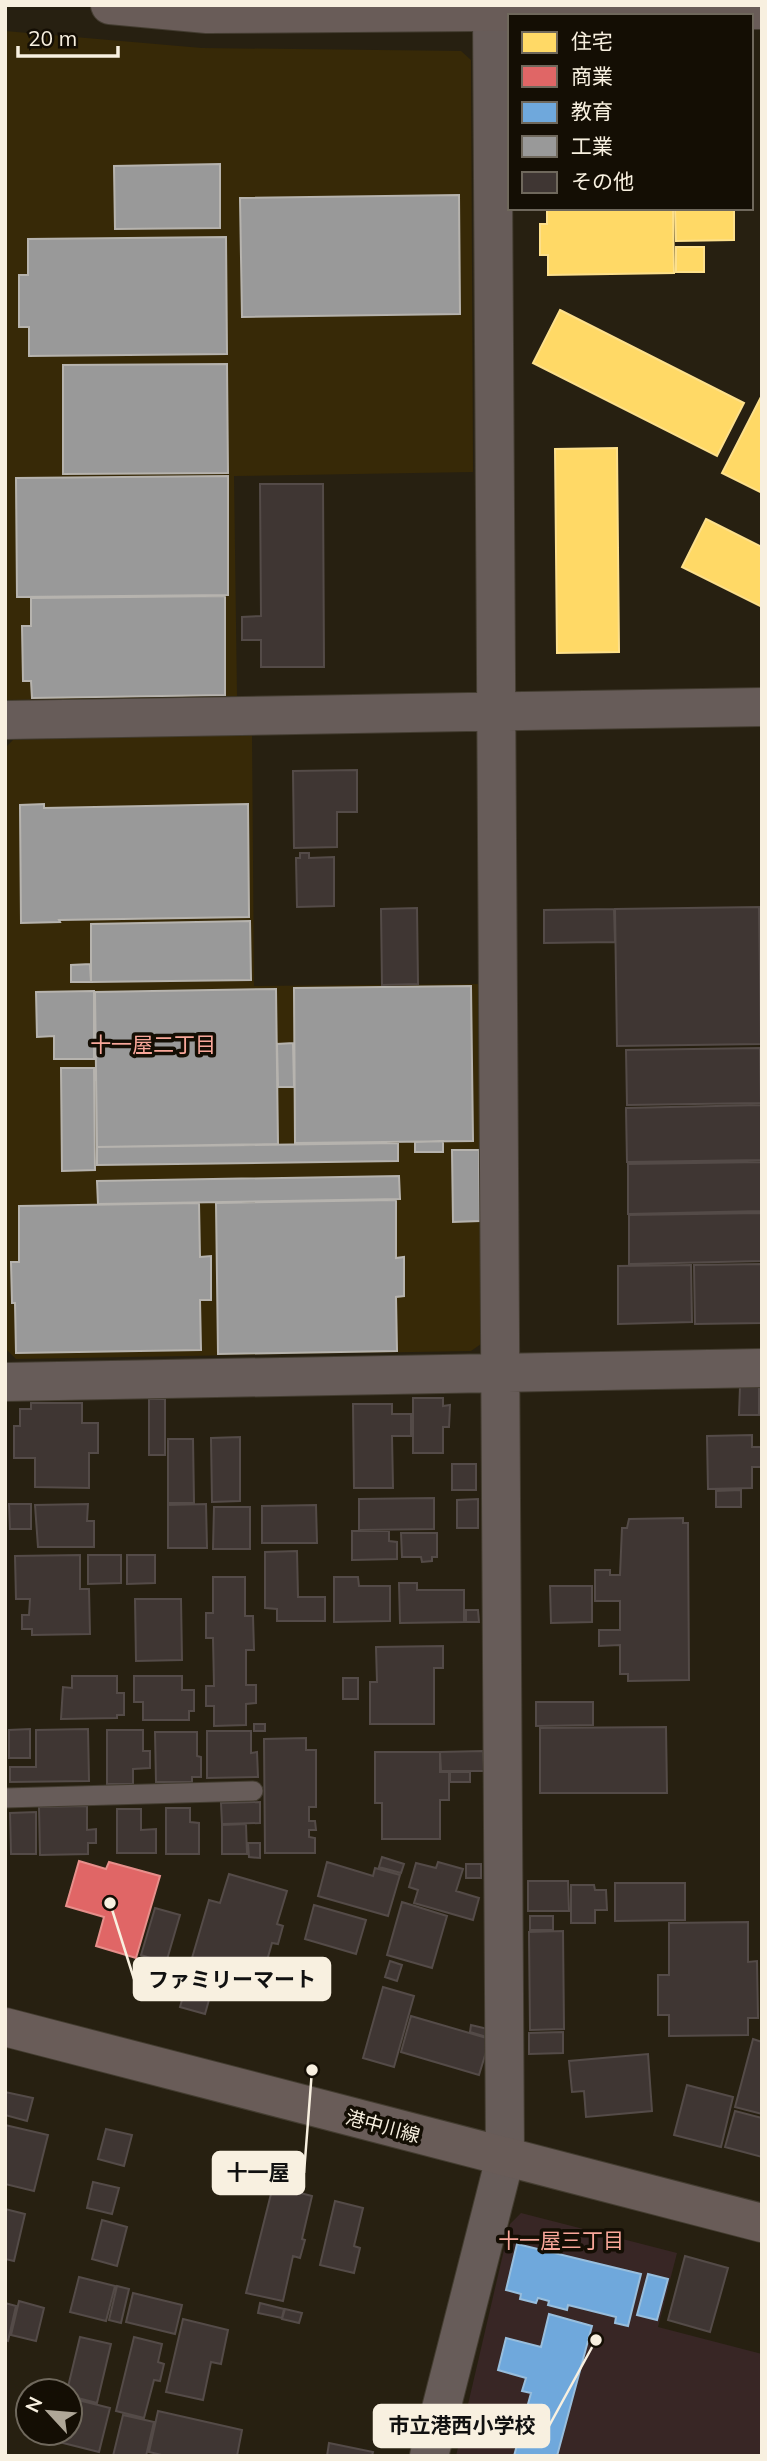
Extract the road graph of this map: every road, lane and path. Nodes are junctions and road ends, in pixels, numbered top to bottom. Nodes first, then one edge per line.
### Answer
1 (110, 5) edge
2 (762, 10) edge
3 (492, 13) junction
4 (762, 707) edge
5 (496, 712) junction
6 (5, 720) edge
7 (762, 1368) edge
8 (500, 1373) junction
9 (5, 1382) edge
10 (253, 1791) dead end
11 (5, 1798) edge
12 (5, 2027) edge
13 (505, 2158) junction
14 (762, 2224) edge
15 (429, 2456) edge

1 - 3 main road
2 - 3 main road
3 - 5 street
4 - 5 street
5 - 6 street
5 - 8 street
7 - 8 street
8 - 9 street
8 - 13 street
10 - 11 lane
12 - 13 main road, 港中川線
13 - 14 main road, 港中川線
13 - 15 street

